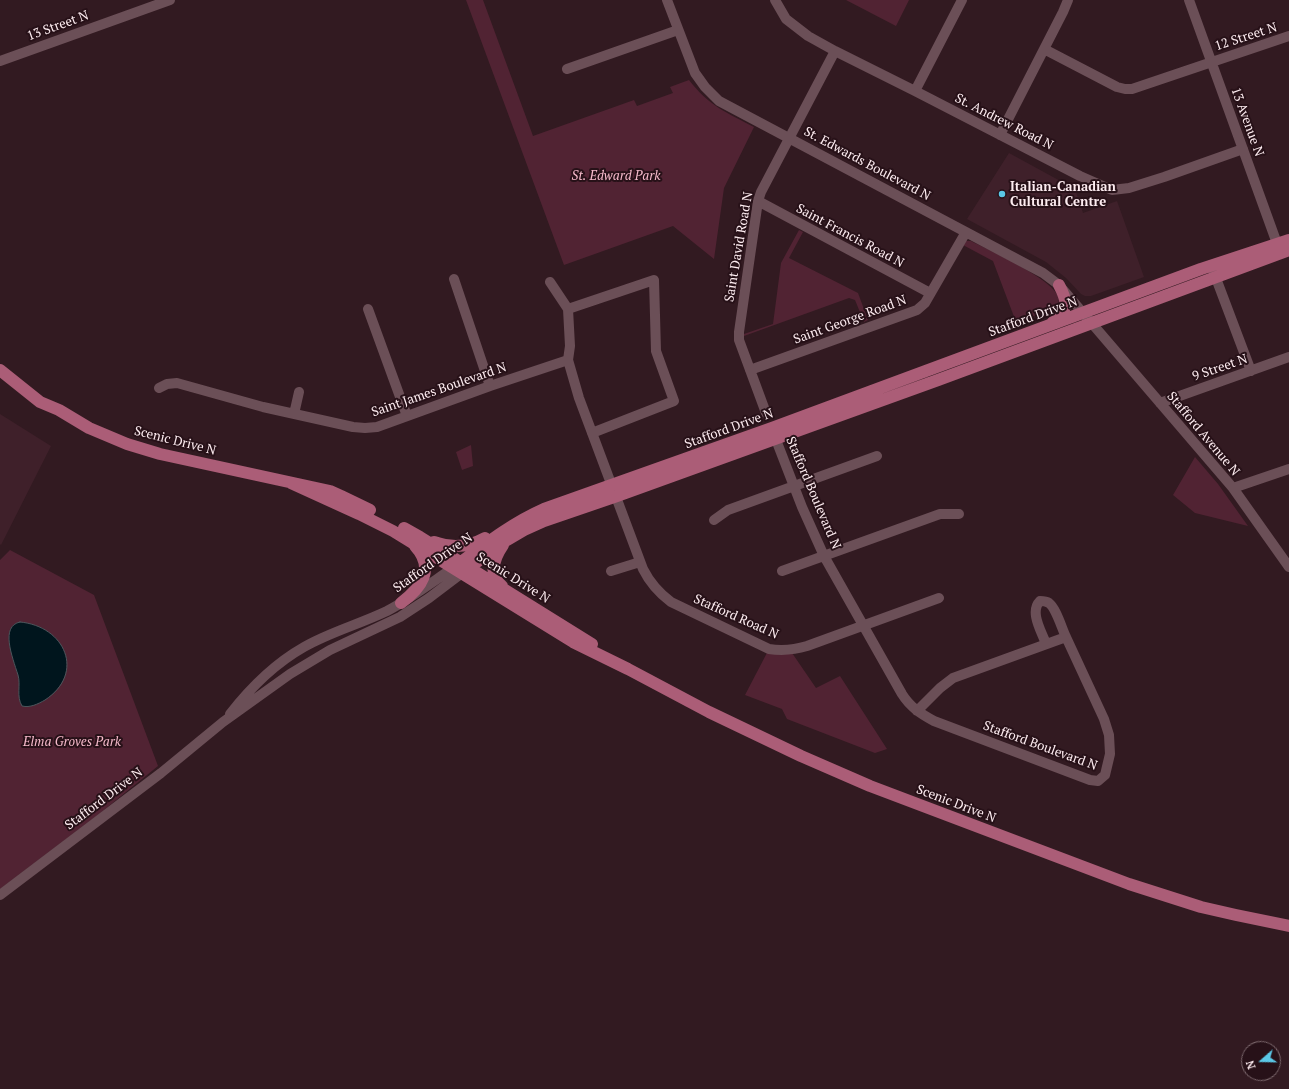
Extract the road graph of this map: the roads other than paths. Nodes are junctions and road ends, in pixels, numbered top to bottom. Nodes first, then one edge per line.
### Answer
1 (170, 0) edge
2 (667, 0) edge
3 (775, 0) edge
4 (962, 0) edge
5 (1068, 0) edge
6 (1189, 0) edge
7 (678, 30) junction
8 (1289, 36) edge
9 (1044, 49) junction
10 (835, 51) junction
11 (0, 61) edge
12 (1211, 62) junction
13 (567, 69) dead end
14 (915, 91) junction
15 (1000, 135) junction
16 (789, 138) junction
17 (1242, 149) junction
18 (758, 201) junction
19 (966, 232) junction
20 (1284, 247) edge
21 (1213, 271) junction
22 (454, 279) dead end
23 (550, 282) dead end
24 (1059, 285) junction
25 (930, 293) junction
26 (368, 309) dead end
27 (568, 309) junction
28 (1088, 318) junction
29 (1050, 325) junction
30 (1289, 357) edge
31 (568, 360) junction
32 (0, 362) edge
33 (0, 370) edge
34 (750, 370) junction
35 (1251, 371) junction
36 (490, 386) junction
37 (159, 388) dead end
38 (299, 392) dead end
39 (1160, 403) junction
40 (59, 410) junction
41 (766, 413) dead end
42 (294, 414) junction
43 (407, 416) junction
44 (592, 433) junction
45 (774, 434) junction
46 (877, 456) dead end
47 (1289, 469) edge
48 (793, 486) junction
49 (1233, 488) junction
50 (614, 491) junction
51 (958, 514) dead end
52 (714, 520) dead end
53 (506, 535) junction
54 (416, 539) junction
55 (824, 556) junction
56 (640, 562) junction
57 (1289, 567) edge
58 (461, 568) junction
59 (611, 571) dead end
60 (782, 571) dead end
61 (509, 592) junction
62 (939, 598) dead end
63 (401, 603) junction
64 (863, 626) junction
65 (1066, 637) junction
66 (1046, 644) junction
67 (628, 669) junction
68 (917, 711) junction
69 (223, 722) junction
70 (0, 895) edge
71 (1289, 926) edge

1 - 11 street, 13 Street N
2 - 7 street, St. Edwards Boulevard N
3 - 10 street, St. Andrew Road N
4 - 14 street
5 - 9 street
6 - 12 street, 13 Avenue N
7 - 13 street
7 - 16 street, St. Edwards Boulevard N
8 - 12 street, 12 Street N
9 - 12 street, 12 Street N
9 - 15 street
10 - 14 street, St. Andrew Road N
10 - 16 street, Saint David Road N
12 - 17 street, 13 Avenue N
14 - 15 street, St. Andrew Road N
15 - 17 street, St. Andrew Road N
16 - 18 street, Saint David Road N
16 - 19 street, St. Edwards Boulevard N
17 - 20 street, 13 Avenue N
18 - 25 street, Saint Francis Road N
18 - 34 street, Saint David Road N
19 - 24 street, St. Edwards Boulevard N
19 - 25 street, Saint George Road N
20 - 21 main road, Stafford Drive N
21 - 28 main road, Stafford Drive N
21 - 35 street
22 - 36 street
23 - 27 street
24 - 28 street, St. Edwards Boulevard N
24 - 29 main road
25 - 34 street, Saint George Road N
26 - 43 street
27 - 31 street
27 - 44 street
28 - 29 main road, Stafford Drive N
28 - 39 street, Stafford Avenue N
28 - 45 main road, Stafford Drive N
29 - 45 main road, Stafford Drive N
30 - 35 street, 9 Street N
31 - 36 street, Saint James Boulevard N
31 - 44 street
32 - 40 main road, Scenic Drive N
33 - 40 main road, Scenic Drive N
34 - 41 street, Saint David Road N
35 - 39 street, 9 Street N
36 - 43 street, Saint James Boulevard N
37 - 42 street, Saint James Boulevard N
38 - 42 street
39 - 49 street, Stafford Avenue N
40 - 54 main road, Scenic Drive N
42 - 43 street, Saint James Boulevard N
44 - 50 street
45 - 48 street, Stafford Boulevard N
45 - 50 main road, Stafford Drive N
46 - 48 street
47 - 49 street
48 - 52 street
48 - 55 street, Stafford Boulevard N
49 - 57 street, Stafford Avenue N
50 - 53 main road, Stafford Drive N
50 - 56 street, Stafford Road N
51 - 55 street
53 - 54 main road
53 - 58 main road, Stafford Drive N
53 - 61 main road
54 - 58 main road, Scenic Drive N
54 - 63 main road
55 - 60 street
55 - 64 street, Stafford Boulevard N
56 - 59 street
56 - 64 street, Stafford Road N
58 - 61 main road, Scenic Drive N
58 - 63 street, Stafford Drive N
58 - 67 main road, Scenic Drive N
58 - 69 street, Stafford Drive N
61 - 67 main road, Scenic Drive N
62 - 64 street, Stafford Road N
63 - 69 street, Stafford Drive N
64 - 68 street, Stafford Boulevard N
65 - 66 street
65 - 66 street, Stafford Boulevard N
65 - 68 street, Stafford Boulevard N
66 - 68 street
67 - 71 main road, Scenic Drive N
69 - 70 street, Stafford Drive N

